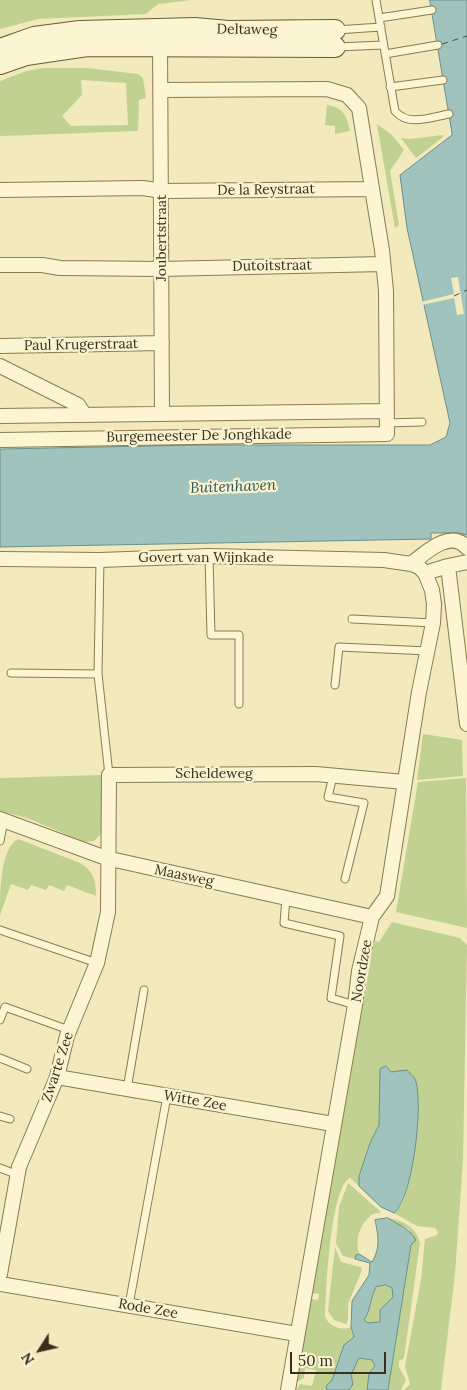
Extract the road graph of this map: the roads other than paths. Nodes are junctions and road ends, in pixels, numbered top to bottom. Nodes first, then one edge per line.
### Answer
1 (376, 0) edge
2 (432, 10) dead end
3 (379, 18) junction
4 (381, 27) junction
5 (335, 38) junction
6 (160, 39) junction
7 (383, 45) junction
8 (438, 45) dead end
9 (0, 49) edge
10 (384, 54) junction
11 (0, 64) edge
12 (443, 80) dead end
13 (390, 87) junction
14 (161, 90) junction
15 (449, 114) dead end
16 (371, 189) junction
17 (0, 190) edge
18 (162, 191) junction
19 (383, 264) junction
20 (0, 265) edge
21 (161, 268) junction
22 (162, 344) junction
23 (0, 346) edge
24 (0, 366) edge
25 (162, 413) junction
26 (84, 414) junction
27 (0, 416) edge
28 (387, 417) junction
29 (422, 422) dead end
30 (0, 440) edge
31 (467, 548) edge
32 (210, 556) junction
33 (0, 560) edge
34 (100, 560) junction
35 (467, 562) edge
36 (411, 564) junction
37 (448, 566) junction
38 (425, 573) junction
39 (352, 619) dead end
40 (433, 623) junction
41 (428, 651) junction
42 (11, 674) dead end
43 (98, 674) junction
44 (336, 684) dead end
45 (239, 704) dead end
46 (467, 724) edge
47 (109, 775) junction
48 (334, 776) junction
49 (404, 782) junction
50 (2, 819) edge
51 (0, 842) edge
52 (106, 858) junction
53 (345, 879) dead end
54 (286, 898) junction
55 (372, 917) junction
56 (0, 930) edge
57 (97, 963) junction
58 (144, 990) dead end
59 (356, 1005) junction
60 (0, 1020) edge
61 (69, 1030) junction
62 (0, 1058) edge
63 (27, 1069) dead end
64 (57, 1077) junction
65 (128, 1089) junction
66 (167, 1096) junction
67 (0, 1116) edge
68 (10, 1119) dead end
69 (333, 1124) junction
70 (0, 1168) edge
71 (18, 1175) junction
72 (2, 1249) edge
73 (0, 1274) edge
74 (0, 1284) edge
75 (129, 1305) junction
76 (297, 1334) junction
77 (288, 1390) edge

1 - 3 lane
2 - 3 lane
3 - 4 lane
4 - 5 lane
4 - 7 lane
5 - 6 main road, Deltaweg
5 - 7 lane
6 - 9 main road, Deltaweg
6 - 11 main road, Deltaweg
6 - 14 street, Joubertstraat
7 - 10 lane
8 - 10 lane
10 - 13 lane
12 - 13 lane
13 - 15 lane
14 - 16 street
14 - 18 street, Joubertstraat
16 - 18 street, De la Reystraat
16 - 19 street
17 - 18 street, De la Reystraat
18 - 21 street, Joubertstraat
19 - 21 street, Dutoitstraat
19 - 28 street
20 - 21 street, Dutoitstraat
21 - 22 street, Joubertstraat
22 - 23 street, Paul Krugerstraat
22 - 25 street, Joubertstraat
24 - 26 street
25 - 26 street, Burgemeester De Jonghkade
25 - 28 street, Burgemeester De Jonghkade
26 - 27 street, Burgemeester De Jonghkade
28 - 29 lane, Burgemeester De Jonghkade
28 - 30 street, Burgemeester De Jonghkade
31 - 36 street
32 - 34 street, Govert van Wijnkade
32 - 36 street, Govert van Wijnkade
32 - 45 lane
33 - 34 street, Govert van Wijnkade
34 - 43 lane
35 - 37 street
36 - 38 street
37 - 38 street
37 - 46 street
38 - 40 street, Noordzee
39 - 40 lane
40 - 41 street, Noordzee
41 - 44 lane
41 - 49 street, Noordzee
42 - 43 lane
43 - 47 lane
47 - 48 street, Scheldeweg
47 - 52 street
48 - 49 street, Scheldeweg
48 - 53 lane
49 - 55 street, Noordzee
50 - 51 lane
50 - 52 street, Maasweg
52 - 54 street, Maasweg
52 - 57 street, Zwarte Zee
54 - 55 street, Maasweg
54 - 59 lane
55 - 59 street, Noordzee
56 - 57 lane
57 - 61 street, Zwarte Zee
58 - 65 lane
59 - 69 street, Noordzee
60 - 61 lane
61 - 64 street, Zwarte Zee
62 - 63 lane
64 - 65 street, Witte Zee
64 - 71 street, Zwarte Zee
65 - 66 street, Witte Zee
66 - 69 street, Witte Zee
66 - 75 lane
67 - 68 lane
69 - 76 street, Noordzee
70 - 71 lane
71 - 72 street, Zwarte Zee
72 - 73 street, Zwarte Zee
74 - 75 street, Rode Zee
75 - 76 street, Rode Zee
76 - 77 street, Noordzee

